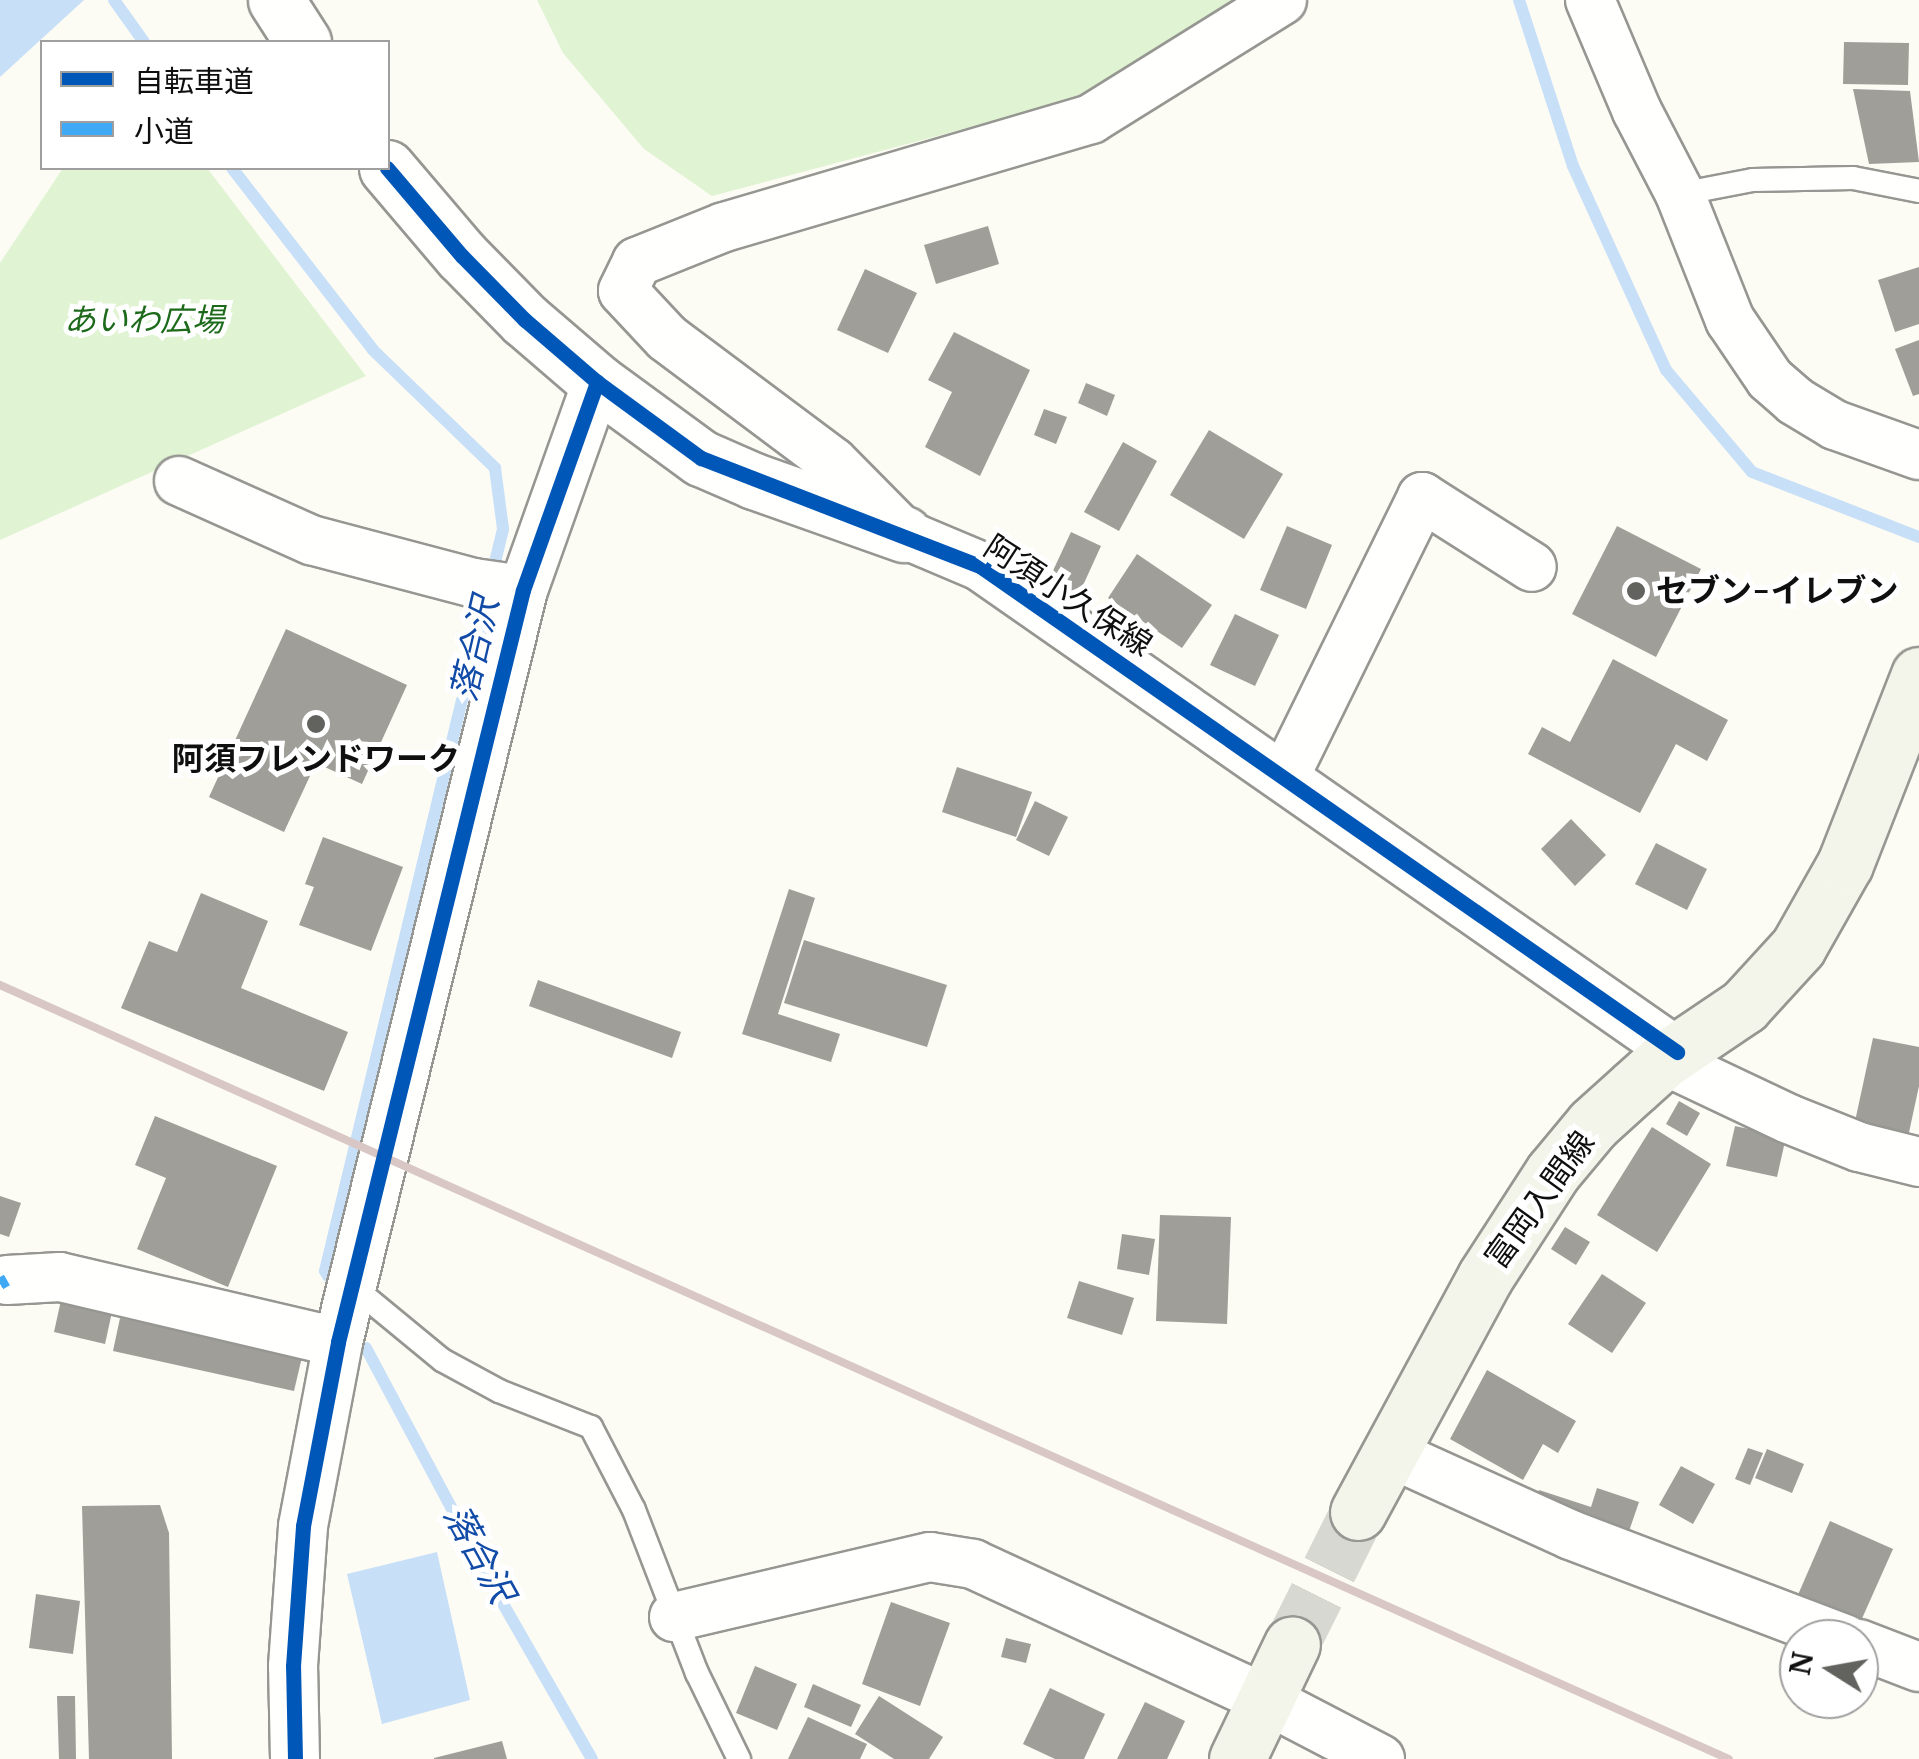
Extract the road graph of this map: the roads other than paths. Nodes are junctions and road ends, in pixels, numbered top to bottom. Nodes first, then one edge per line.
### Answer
1 (1282, 0) edge
2 (1590, 0) edge
3 (389, 170) edge
4 (1919, 191) edge
5 (1680, 194) junction
6 (597, 382) junction
7 (1919, 455) edge
8 (179, 481) dead end
9 (904, 534) junction
10 (1532, 566) dead end
11 (502, 588) junction
12 (1919, 675) edge
13 (1285, 776) junction
14 (1670, 1056) junction
15 (1919, 1162) edge
16 (8, 1280) dead end
17 (351, 1285) junction
18 (338, 1342) junction
19 (1390, 1453) junction
20 (1358, 1512) tunnel mouth
21 (674, 1617) junction
22 (1792, 1619) edge
23 (1292, 1644) tunnel mouth
24 (1879, 1652) edge
25 (1919, 1667) edge
26 (1263, 1698) junction
27 (294, 1759) edge
28 (739, 1759) edge
29 (1237, 1759) edge
30 (1380, 1759) edge

1 - 9 street
2 - 5 street
3 - 6 street, 阿須小久保線
4 - 5 lane
5 - 7 street
6 - 9 street, 阿須小久保線
6 - 11 street
8 - 11 street
9 - 13 street, 阿須小久保線
10 - 13 street
11 - 17 street
12 - 14 main road, 富岡入間線
13 - 14 street, 阿須小久保線
14 - 15 street, 阿須小久保線
14 - 19 main road, 富岡入間線
16 - 18 street
17 - 18 street
17 - 21 lane
18 - 27 street
19 - 20 main road, 富岡入間線
19 - 22 street
21 - 26 street
21 - 28 lane
23 - 26 main road
24 - 25 street
26 - 29 main road
26 - 30 street

